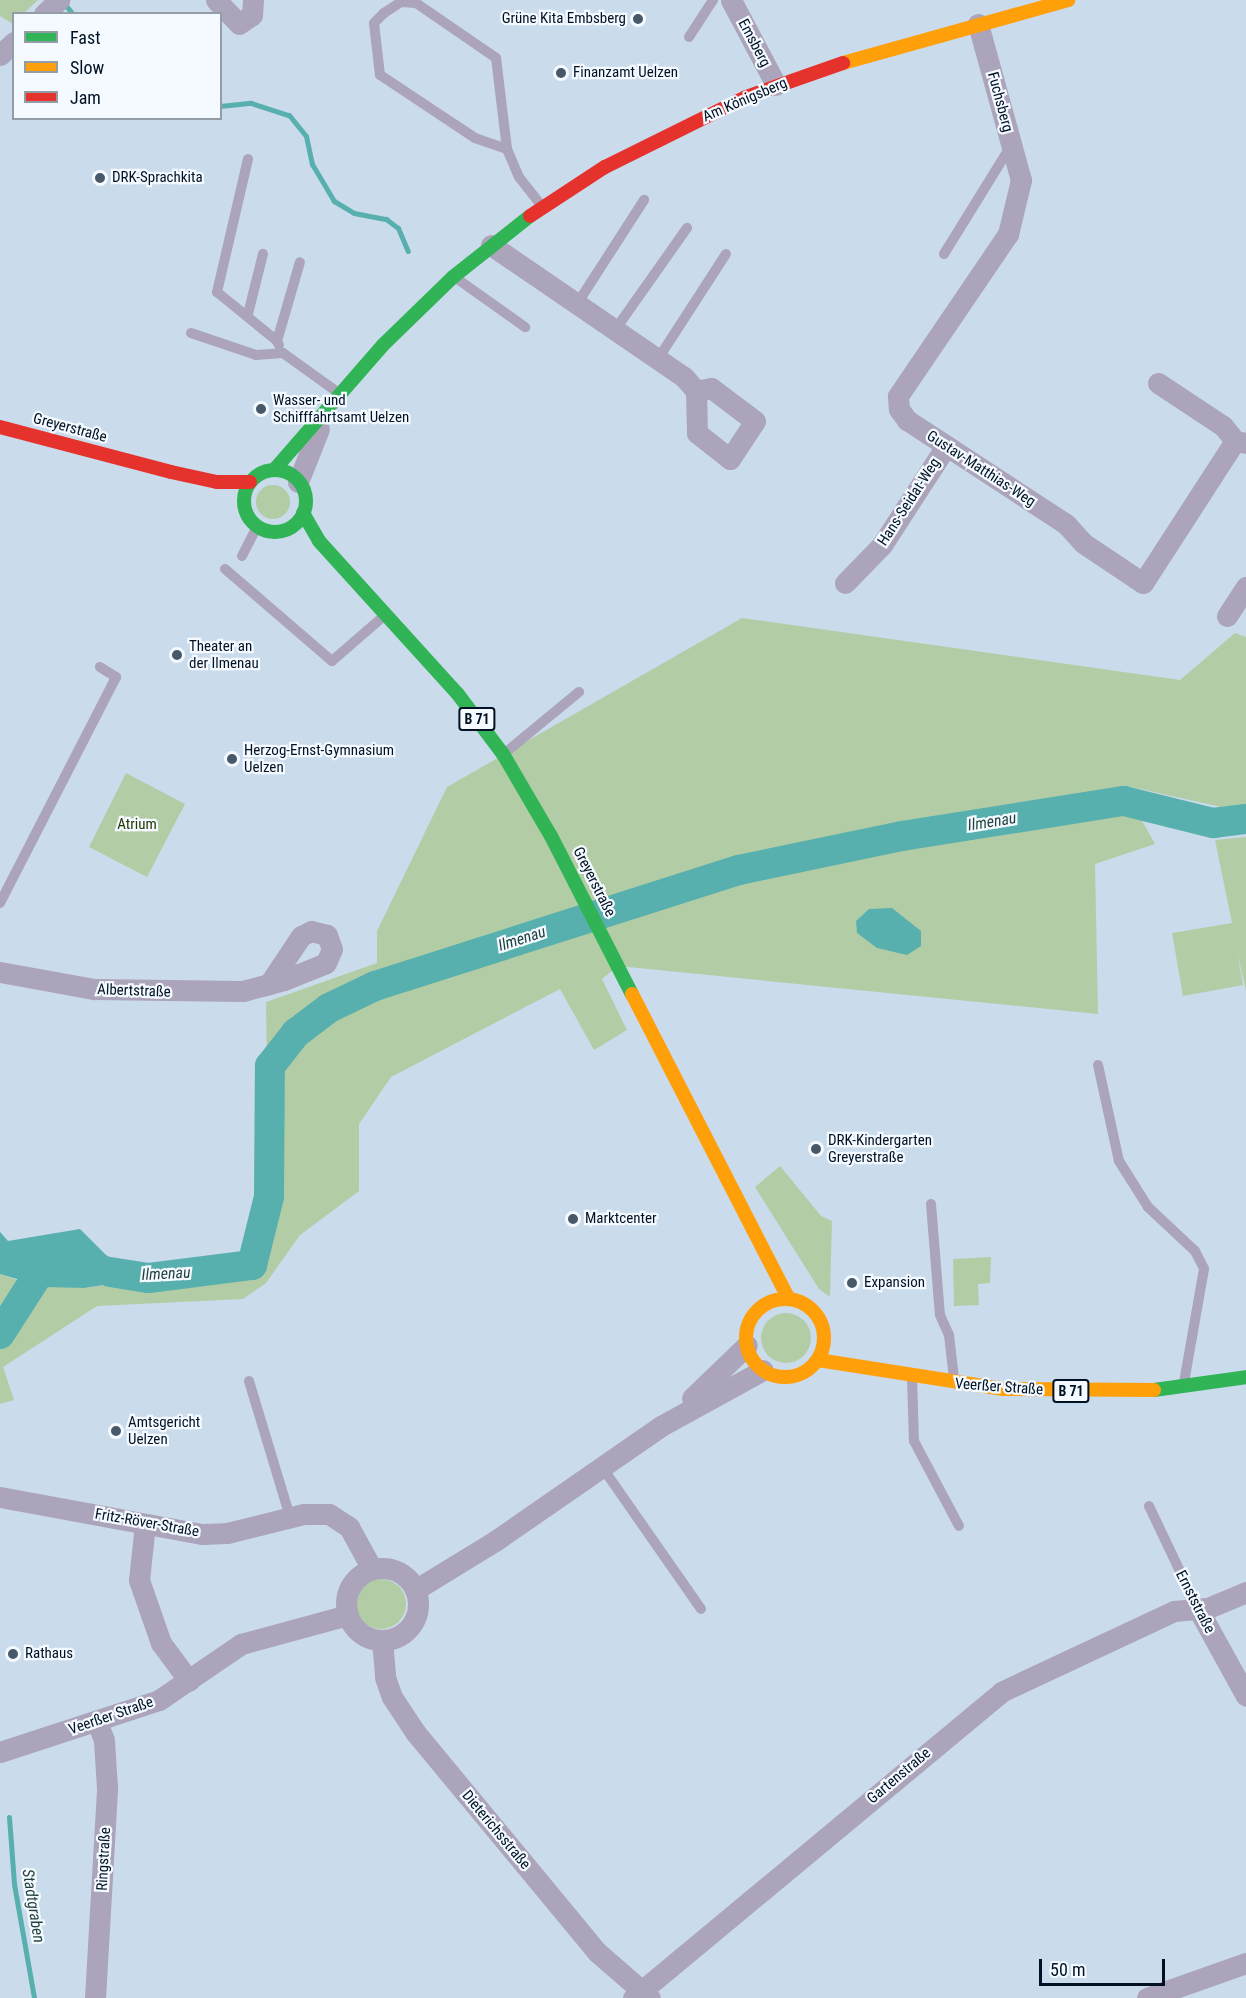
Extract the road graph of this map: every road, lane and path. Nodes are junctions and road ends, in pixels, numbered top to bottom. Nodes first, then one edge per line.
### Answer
1 (217, 0) edge
2 (253, 0) edge
3 (713, 0) edge
4 (731, 0) edge
5 (1068, 0) edge
6 (1024, 6) edge
7 (978, 24) junction
8 (688, 37) dead end
9 (12, 44) edge
10 (0, 55) edge
11 (776, 85) junction
12 (1011, 146) junction
13 (507, 149) junction
14 (248, 159) dead end
15 (1021, 180) joint
16 (644, 200) dead end
17 (542, 206) junction
18 (687, 228) dead end
19 (490, 245) junction
20 (263, 254) dead end
21 (726, 254) dead end
22 (944, 254) dead end
23 (300, 262) dead end
24 (453, 277) junction
25 (576, 304) junction
26 (248, 314) junction
27 (525, 327) dead end
28 (615, 330) junction
29 (191, 333) dead end
30 (277, 341) junction
31 (284, 353) junction
32 (658, 359) junction
33 (1158, 383) dead end
34 (696, 391) dead end
35 (340, 395) junction
36 (324, 417) junction
37 (0, 427) edge
38 (1240, 442) edge
39 (946, 446) junction
40 (131, 463) junction
41 (274, 470) junction
42 (250, 482) junction
43 (298, 482) junction
44 (245, 510) junction
45 (303, 513) junction
46 (257, 528) junction
47 (277, 532) junction
48 (297, 545) dead end
49 (242, 556) dead end
50 (315, 559) dead end
51 (225, 570) dead end
52 (845, 583) dead end
53 (1246, 587) edge
54 (384, 615) junction
55 (1227, 616) dead end
56 (100, 667) dead end
57 (579, 692) dead end
58 (503, 754) junction
59 (0, 903) edge
60 (0, 972) edge
61 (269, 984) dead end
62 (1098, 1065) dead end
63 (736, 1190) junction
64 (931, 1204) dead end
65 (757, 1269) dead end
66 (760, 1289) dead end
67 (789, 1299) junction
68 (761, 1307) junction
69 (747, 1345) junction
70 (854, 1351) dead end
71 (818, 1360) junction
72 (763, 1370) junction
73 (896, 1372) junction
74 (912, 1376) junction
75 (1246, 1377) edge
76 (249, 1381) dead end
77 (955, 1384) junction
78 (1183, 1388) junction
79 (661, 1426) junction
80 (602, 1467) junction
81 (0, 1497) edge
82 (1149, 1506) dead end
83 (290, 1517) junction
84 (145, 1524) junction
85 (959, 1526) dead end
86 (372, 1569) junction
87 (415, 1590) junction
88 (1246, 1592) edge
89 (701, 1609) dead end
90 (1198, 1609) junction
91 (348, 1615) junction
92 (382, 1640) junction
93 (189, 1681) junction
94 (1246, 1696) edge
95 (98, 1722) junction
96 (0, 1752) edge
97 (1246, 1963) edge
98 (642, 1996) edge
99 (95, 1998) edge
100 (1147, 1998) edge

1 - 2 street
3 - 8 lane
4 - 11 street, Emsberg
5 - 6 main road, Am Königsberg
6 - 7 main road, Am Königsberg
7 - 11 main road, Am Königsberg
7 - 12 street, Fuchsberg
9 - 10 street
11 - 17 main road, Am Königsberg
12 - 15 street, Fuchsberg
12 - 22 lane
13 - 13 lane
13 - 17 lane
14 - 26 lane
15 - 39 street, Gustav-Matthias-Weg
16 - 25 lane
17 - 19 main road, Am Königsberg
18 - 28 lane
19 - 24 main road, Am Königsberg
19 - 25 street
20 - 26 lane
21 - 32 lane
23 - 30 lane
24 - 27 lane
24 - 35 main road, Am Königsberg
25 - 28 street
26 - 30 lane
28 - 32 street
29 - 31 lane
30 - 31 lane
31 - 35 lane
32 - 34 street
33 - 38 street
35 - 36 main road, Am Königsberg
36 - 41 main road, Am Königsberg
36 - 43 street, Am Königsberg
37 - 40 main road, Greyerstraße
38 - 39 street, Gustav-Matthias-Weg
39 - 52 street, Hans-Seidat-Weg
40 - 42 main road, Greyerstraße
40 - 44 main road, Greyerstraße
41 - 42 main road
41 - 43 main road
42 - 44 main road
43 - 45 main road
44 - 46 main road
45 - 47 main road
45 - 54 main road, Greyerstraße / B 71
46 - 47 main road
46 - 49 lane
47 - 48 main road
50 - 54 main road, Greyerstraße / B 71
51 - 54 lane
53 - 55 street
54 - 58 main road, Greyerstraße / B 71
56 - 59 lane
57 - 58 lane
58 - 63 main road, Greyerstraße / B 71
60 - 61 street, Albertstraße
62 - 78 lane
63 - 65 main road, Greyerstraße / B 71
63 - 67 main road, Greyerstraße / B 71
64 - 77 lane
66 - 68 main road
67 - 68 main road
67 - 71 main road
68 - 69 main road
69 - 72 main road
69 - 79 street
70 - 73 main road, Veerßer Straße / B 71
71 - 72 main road
71 - 73 main road, Veerßer Straße / B 71
72 - 79 street
73 - 74 main road, Veerßer Straße / B 71
74 - 77 main road, Veerßer Straße / B 71
74 - 85 lane
75 - 78 main road, Veerßer Straße / B 71
76 - 83 lane
77 - 78 main road, Veerßer Straße / B 71
79 - 80 street
80 - 87 street
80 - 89 lane
81 - 84 street, Fritz-Röver-Straße
82 - 90 lane, Ernststraße
83 - 84 street, Fritz-Röver-Straße
83 - 86 street, Fritz-Röver-Straße
84 - 93 street
86 - 87 street
86 - 91 street
87 - 92 street
88 - 90 street, Gartenstraße
90 - 94 street, Ernststraße
90 - 98 street, Gartenstraße
91 - 92 street
91 - 93 street, Veerßer Straße
92 - 98 street, Dieterichsstraße
93 - 95 street, Veerßer Straße
95 - 96 street, Veerßer Straße
95 - 99 street, Ringstraße
97 - 100 street

